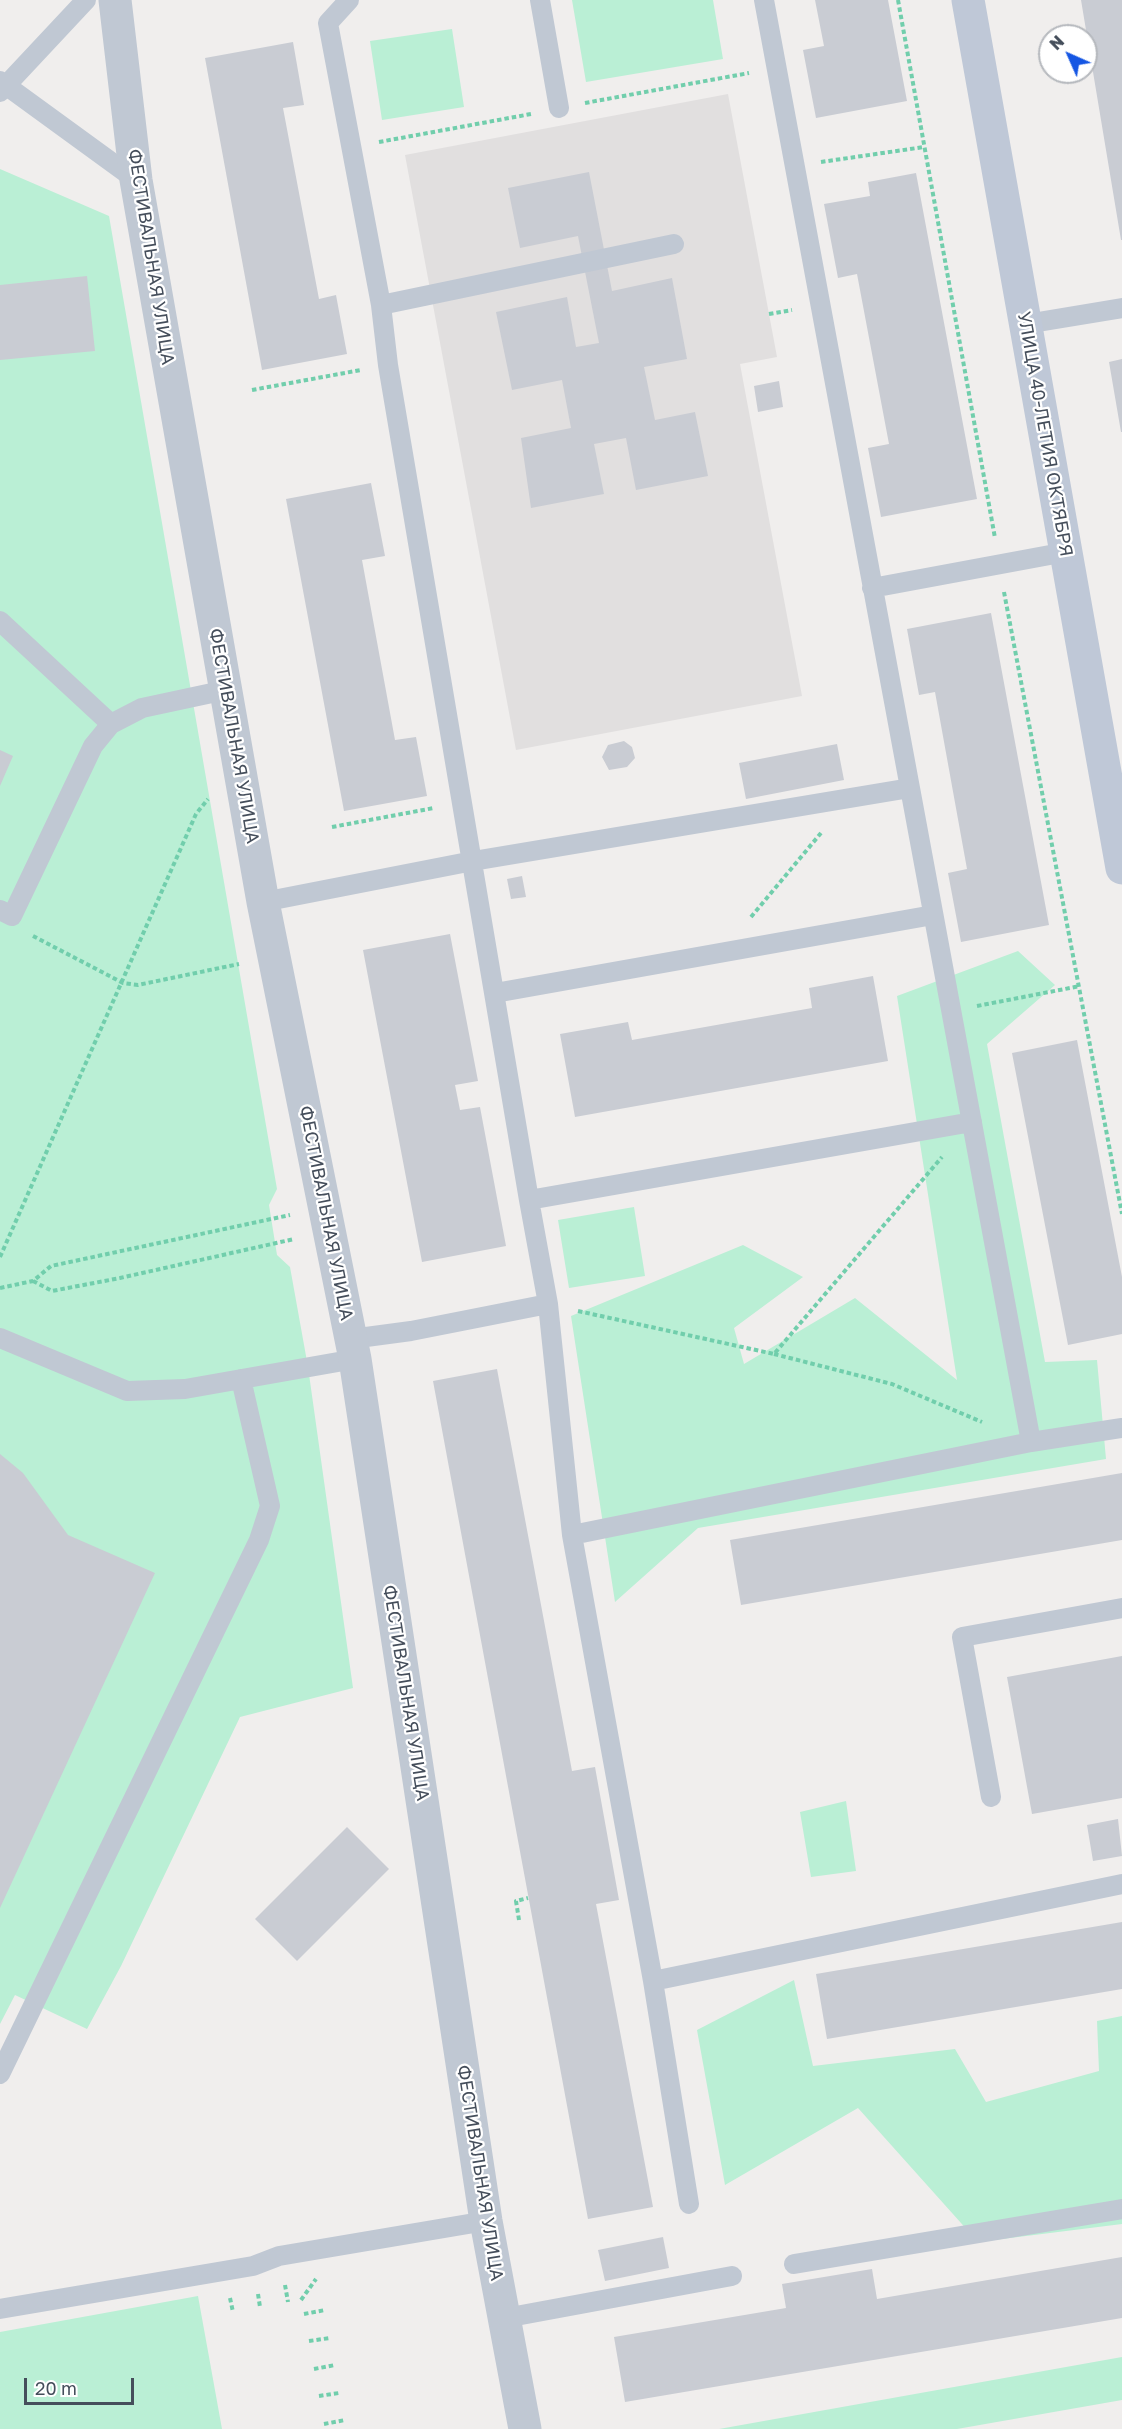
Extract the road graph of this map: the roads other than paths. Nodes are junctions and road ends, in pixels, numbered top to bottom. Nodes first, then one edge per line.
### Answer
1 (86, 0) edge
2 (115, 0) edge
3 (349, 0) edge
4 (540, 0) edge
5 (764, 0) edge
6 (968, 0) edge
7 (2, 87) edge
8 (560, 108) dead end
9 (136, 180) junction
10 (674, 244) dead end
11 (381, 305) junction
12 (1122, 308) edge
13 (1026, 324) junction
14 (1066, 552) junction
15 (872, 588) junction
16 (0, 621) edge
17 (226, 690) junction
18 (111, 724) junction
19 (910, 788) junction
20 (1115, 788) edge
21 (473, 861) junction
22 (1122, 868) edge
23 (263, 902) junction
24 (0, 910) edge
25 (933, 915) junction
26 (495, 993) junction
27 (972, 1122) junction
28 (529, 1200) junction
29 (548, 1304) junction
30 (0, 1338) edge
31 (353, 1349) junction
32 (241, 1379) junction
33 (1122, 1428) edge
34 (1031, 1442) junction
35 (572, 1535) junction
36 (1122, 1608) edge
37 (991, 1797) dead end
38 (1122, 1884) edge
39 (654, 1981) junction
40 (0, 2074) edge
41 (689, 2204) dead end
42 (1122, 2210) edge
43 (486, 2221) junction
44 (794, 2264) dead end
45 (732, 2276) dead end
46 (0, 2309) edge
47 (505, 2318) junction
48 (525, 2429) edge

1 - 7 lane
2 - 9 street, ФЕСТИВАЛЬНАЯ УЛИЦА
3 - 11 lane
4 - 8 lane
5 - 15 lane
6 - 13 main road, УЛИЦА 40-ЛЕТИЯ ОКТЯБРЯ
7 - 9 lane
9 - 17 street, ФЕСТИВАЛЬНАЯ УЛИЦА
10 - 11 lane
11 - 21 lane
12 - 13 lane
13 - 14 main road, УЛИЦА 40-ЛЕТИЯ ОКТЯБРЯ
14 - 15 lane
14 - 20 main road, УЛИЦА 40-ЛЕТИЯ ОКТЯБРЯ
15 - 19 lane
16 - 18 lane
17 - 18 lane
17 - 23 street, ФЕСТИВАЛЬНАЯ УЛИЦА
18 - 24 lane
19 - 21 lane
19 - 25 lane
20 - 22 main road, УЛИЦА 40-ЛЕТИЯ ОКТЯБРЯ
21 - 23 lane
21 - 26 lane
23 - 31 street, ФЕСТИВАЛЬНАЯ УЛИЦА
25 - 26 lane
25 - 27 lane
26 - 28 lane
27 - 28 lane
27 - 34 lane
28 - 29 lane
29 - 31 lane
29 - 35 lane
30 - 32 lane
31 - 32 lane
31 - 43 street, ФЕСТИВАЛЬНАЯ УЛИЦА
32 - 40 lane
33 - 34 lane
34 - 35 lane
35 - 39 lane
36 - 37 lane
38 - 39 lane
39 - 41 lane
42 - 44 lane
43 - 46 lane
43 - 47 street, ФЕСТИВАЛЬНАЯ УЛИЦА
45 - 47 lane
47 - 48 street, ФЕСТИВАЛЬНАЯ УЛИЦА

